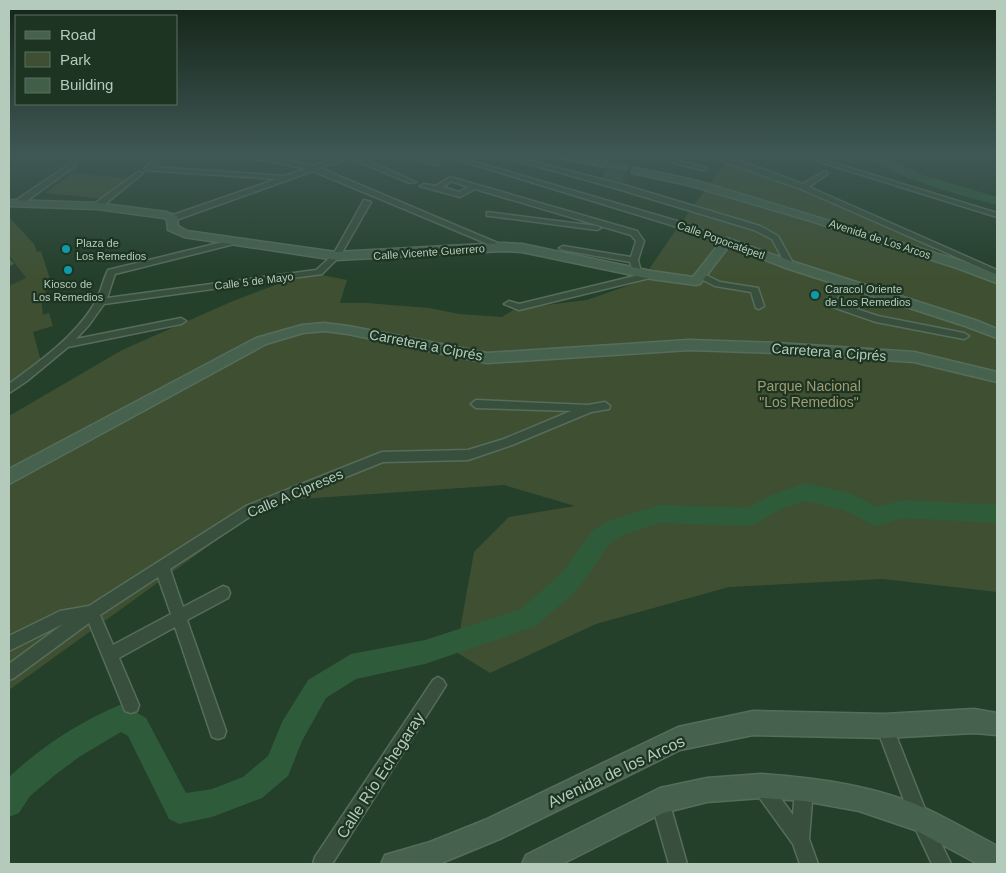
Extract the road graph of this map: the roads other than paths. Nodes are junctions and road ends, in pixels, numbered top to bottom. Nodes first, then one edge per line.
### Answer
1 (26, 195) edge
2 (111, 195) edge
3 (238, 195) edge
4 (377, 195) edge
5 (504, 195) edge
6 (579, 195) edge
7 (647, 195) edge
8 (733, 195) edge
9 (822, 195) edge
10 (931, 195) edge
11 (367, 202) dead end
12 (13, 203) edge
13 (97, 206) junction
14 (490, 214) dead end
15 (997, 215) edge
16 (173, 218) junction
17 (634, 233) junction
18 (235, 241) junction
19 (727, 241) junction
20 (503, 247) junction
21 (563, 248) dead end
22 (336, 256) junction
23 (790, 265) junction
24 (635, 266) junction
25 (651, 275) junction
26 (996, 276) edge
27 (698, 278) junction
28 (841, 282) junction
29 (102, 301) junction
30 (509, 304) dead end
31 (758, 306) dead end
32 (181, 321) dead end
33 (997, 334) edge
34 (964, 336) dead end
35 (65, 344) junction
36 (997, 377) edge
37 (9, 389) edge
38 (476, 404) dead end
39 (606, 406) dead end
40 (590, 408) junction
41 (9, 477) edge
42 (162, 567) junction
43 (223, 593) dead end
44 (92, 612) junction
45 (178, 617) junction
46 (9, 644) edge
47 (110, 655) junction
48 (9, 673) edge
49 (438, 685) dead end
50 (131, 705) dead end
51 (997, 724) edge
52 (884, 726) junction
53 (218, 732) dead end
54 (762, 786) junction
55 (804, 789) junction
56 (660, 801) junction
57 (920, 819) junction
58 (800, 839) junction
59 (997, 860) edge
60 (322, 864) edge
61 (394, 864) edge
62 (535, 864) edge
63 (678, 864) edge
64 (809, 864) edge
65 (942, 864) edge

1 - 12 street
2 - 13 street
3 - 16 street
4 - 20 street
5 - 17 street
6 - 19 street, Calle Popocatépetl
7 - 23 street
8 - 26 main road, Avenida de Los Arcos
9 - 26 street
10 - 15 street
11 - 22 street, Calle 5 de Mayo
12 - 13 main road
13 - 16 main road
14 - 17 street
16 - 18 main road, Calle Vicente Guerrero
17 - 24 street
18 - 22 main road, Calle Vicente Guerrero
18 - 29 street
19 - 23 main road, Calle Popocatépetl
19 - 27 main road
20 - 22 main road, Calle Vicente Guerrero
20 - 24 main road, Calle Vicente Guerrero
21 - 24 street
22 - 29 street, Calle 5 de Mayo
23 - 28 main road, Calle Popocatépetl
24 - 25 main road, Calle Vicente Guerrero
25 - 27 main road, Calle Vicente Guerrero
25 - 30 street
27 - 31 street, Calle Vicente Guerrero
28 - 33 main road, Calle Popocatépetl
28 - 34 street
29 - 35 street
32 - 35 street
35 - 37 street
36 - 41 main road, Carretera a Ciprés
38 - 40 street
39 - 40 street, Calle A Cipreses
40 - 42 street, Calle A Cipreses
42 - 44 street, Calle A Cipreses
42 - 45 street
43 - 45 street
44 - 46 street, Calle A Cipreses
44 - 47 street
44 - 48 street
45 - 47 street
45 - 53 street
47 - 50 street
49 - 60 street, Calle Río Echegaray
51 - 52 main road, Avenida de los Arcos
52 - 57 street
52 - 61 main road, Avenida de los Arcos
54 - 55 main road
54 - 56 main road
54 - 58 street
55 - 57 main road
55 - 58 street
56 - 62 main road
56 - 63 street
57 - 59 main road
57 - 65 street
58 - 64 street

